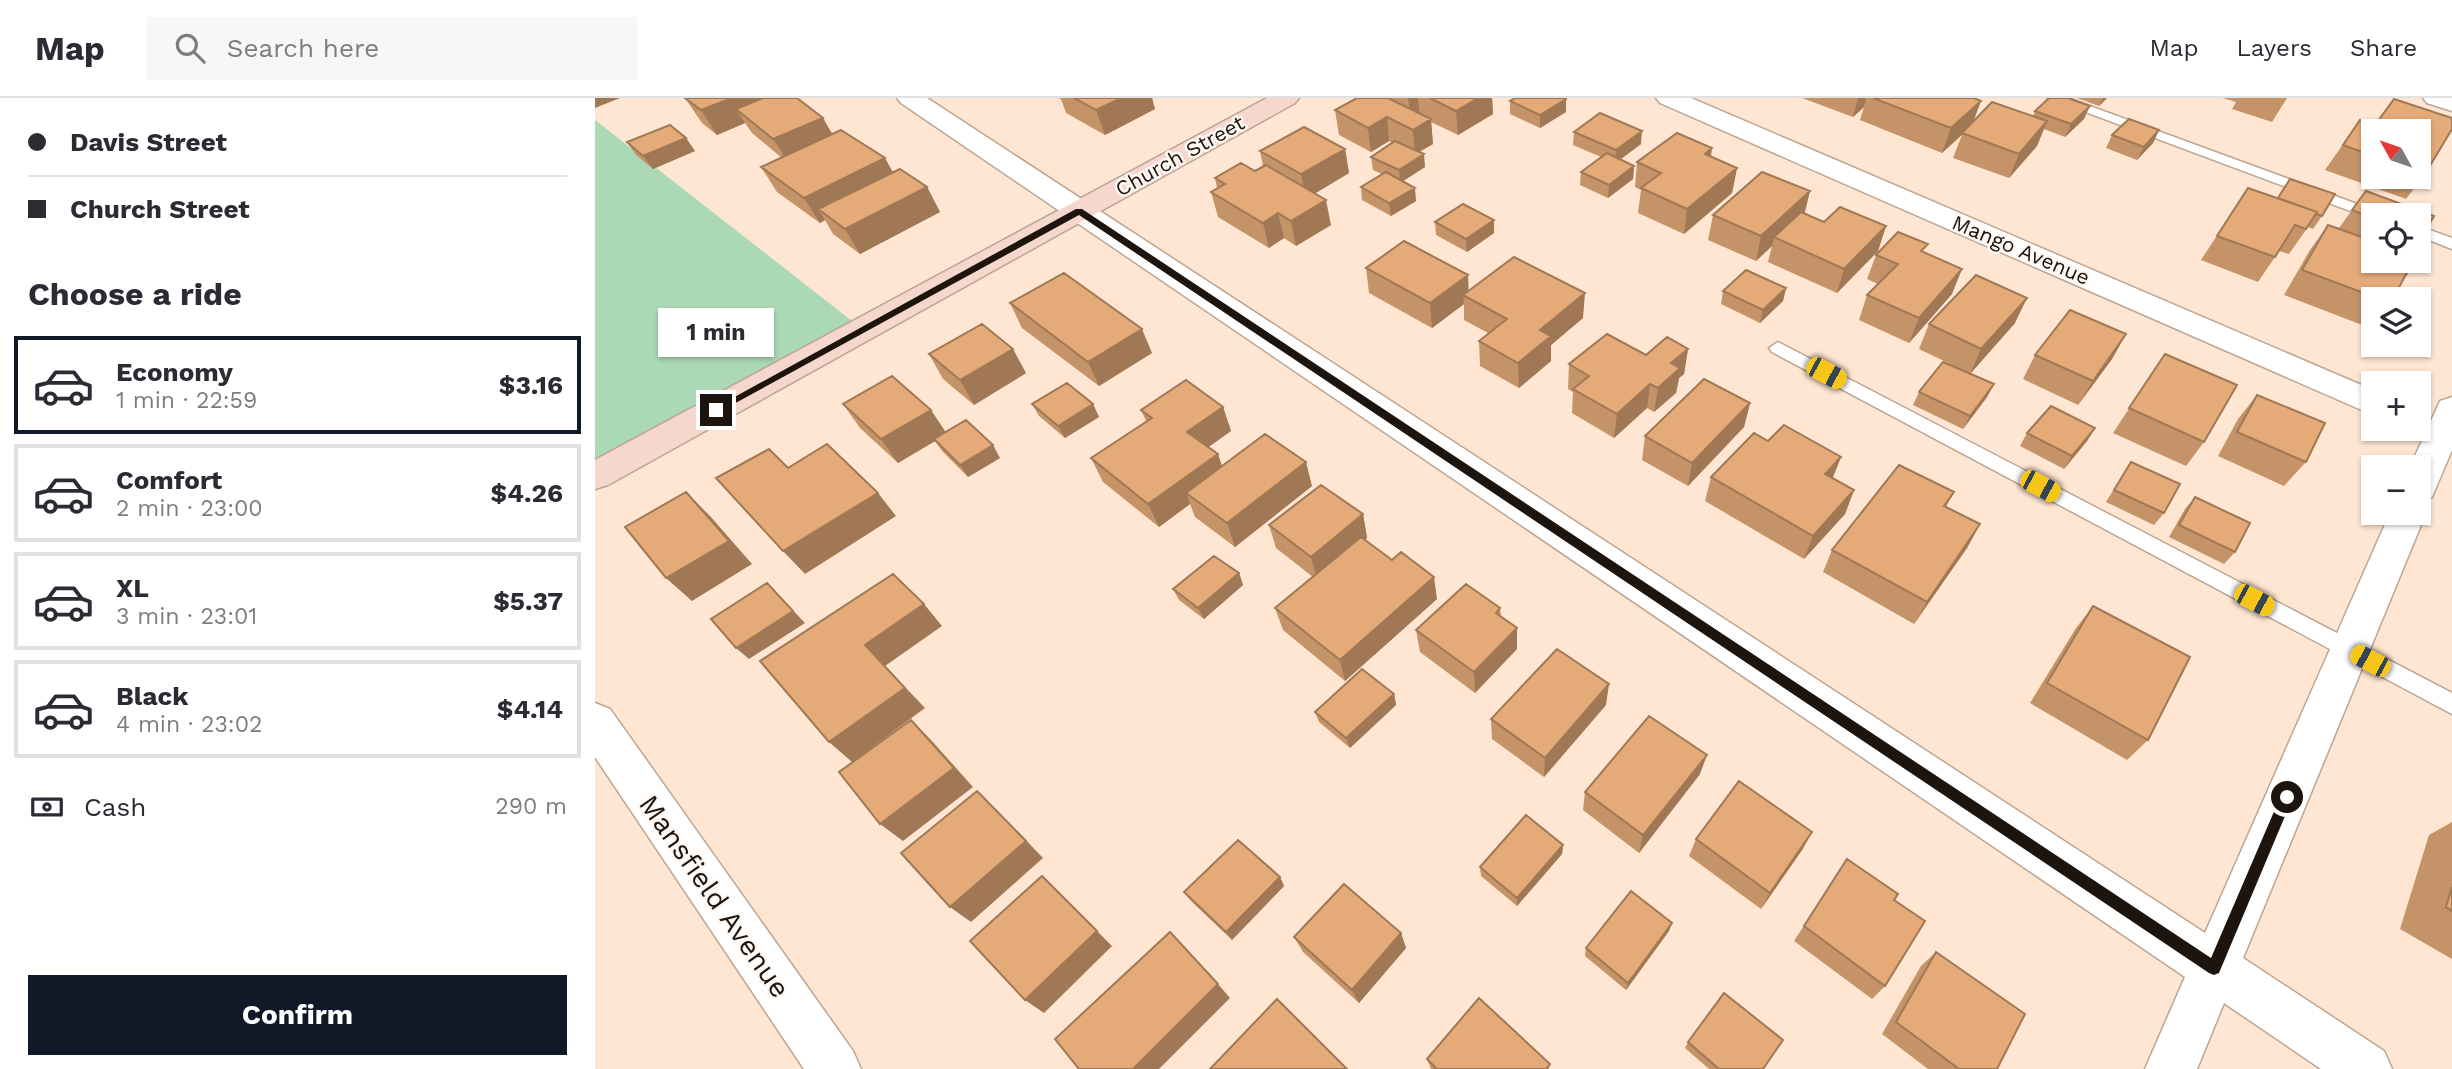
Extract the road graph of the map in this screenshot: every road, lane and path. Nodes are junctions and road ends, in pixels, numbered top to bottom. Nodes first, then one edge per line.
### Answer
1 (910, 98) edge
2 (1286, 98) edge
3 (1669, 98) edge
4 (2055, 98) edge
5 (2436, 98) edge
6 (2452, 103) edge
7 (2361, 210) edge
8 (1079, 211) junction
9 (2431, 236) edge
10 (2452, 244) edge
11 (1778, 348) dead end
12 (2361, 398) edge
13 (2441, 425) edge
14 (2430, 455) edge
15 (595, 476) edge
16 (2403, 525) edge
17 (2349, 650) junction
18 (2452, 704) edge
19 (595, 722) edge
20 (2214, 968) junction
21 (835, 1069) edge
22 (2171, 1069) edge
23 (2365, 1069) edge

1 - 8 street
2 - 8 street, Church Street
3 - 12 street, Mango Avenue
4 - 7 lane
5 - 6 street
8 - 15 street, Church Street
8 - 20 street
9 - 10 lane
11 - 17 lane
13 - 14 street
16 - 17 street
17 - 18 lane
17 - 20 street
19 - 21 street, Mansfield Avenue
20 - 22 street
20 - 23 street

